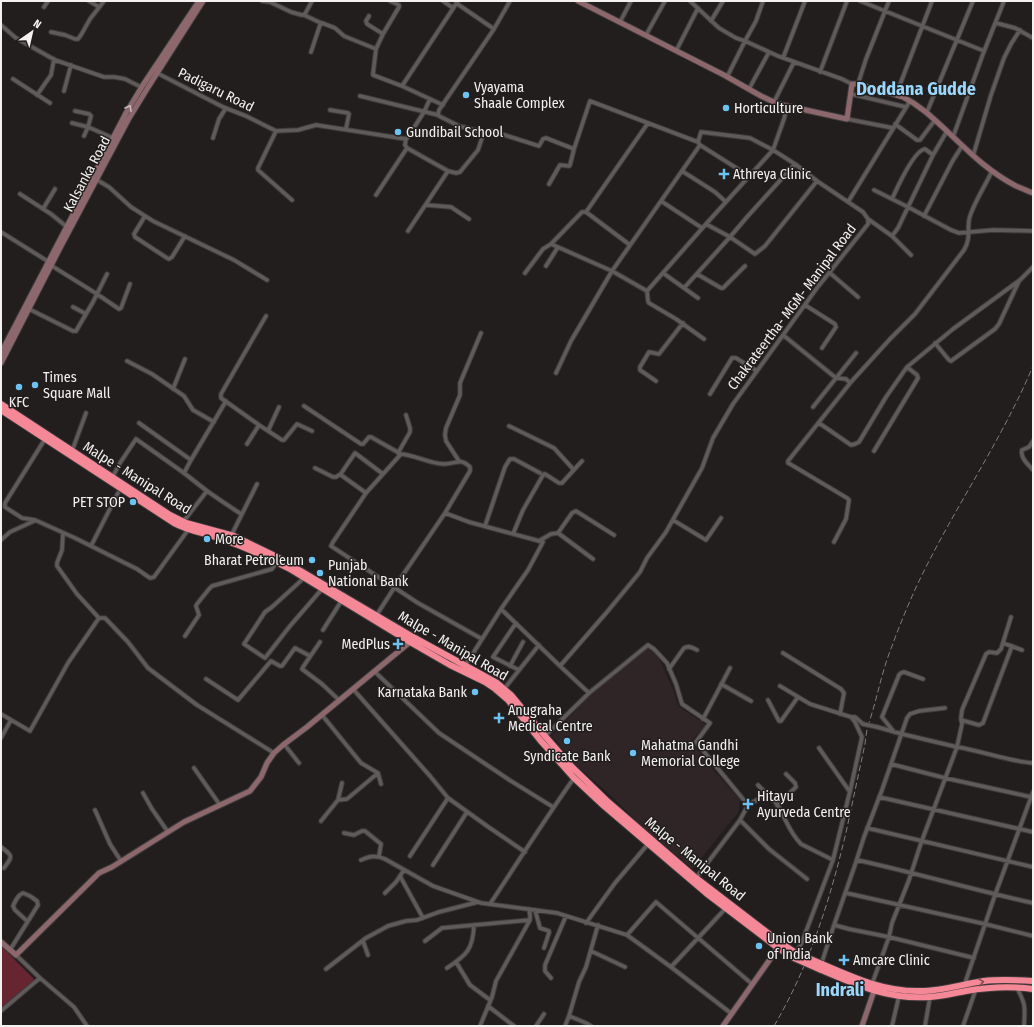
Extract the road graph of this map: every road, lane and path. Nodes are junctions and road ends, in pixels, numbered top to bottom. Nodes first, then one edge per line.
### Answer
1 (48, 1) edge
2 (89, 1) edge
3 (104, 1) edge
4 (199, 1) edge
5 (203, 1) edge
6 (262, 1) edge
7 (312, 1) edge
8 (390, 1) edge
9 (443, 1) edge
10 (510, 1) edge
11 (578, 1) edge
12 (631, 1) edge
13 (664, 1) edge
14 (690, 1) edge
15 (723, 1) edge
16 (763, 1) edge
17 (805, 1) edge
18 (847, 1) edge
19 (860, 1) edge
20 (889, 1) edge
21 (932, 1) edge
22 (974, 1) edge
23 (1004, 1) edge
24 (457, 2) edge
25 (44, 7) dead end
26 (99, 7) junction
27 (453, 8) junction
28 (698, 8) junction
29 (885, 11) junction
30 (304, 15) junction
31 (369, 16) dead end
32 (712, 21) junction
33 (620, 22) junction
34 (996, 22) junction
35 (320, 23) junction
36 (1, 25) edge
37 (922, 26) junction
38 (494, 30) junction
39 (1020, 30) junction
40 (51, 32) dead end
41 (383, 34) junction
42 (646, 36) junction
43 (1033, 38) edge
44 (745, 40) junction
45 (958, 40) junction
46 (376, 49) junction
47 (676, 51) junction
48 (984, 51) junction
49 (311, 52) dead end
50 (769, 52) junction
51 (783, 58) junction
52 (54, 59) junction
53 (794, 62) junction
54 (71, 65) junction
55 (820, 72) junction
56 (157, 73) junction
57 (727, 77) junction
58 (13, 79) dead end
59 (855, 84) junction
60 (402, 86) junction
61 (141, 87) junction
62 (749, 89) junction
63 (64, 91) dead end
64 (851, 94) junction
65 (37, 95) junction
66 (896, 95) junction
67 (360, 96) dead end
68 (430, 99) junction
69 (910, 100) junction
70 (774, 102) junction
71 (50, 103) dead end
72 (443, 105) junction
73 (787, 106) junction
74 (906, 107) junction
75 (226, 108) junction
76 (330, 110) dead end
77 (75, 111) dead end
78 (424, 112) junction
79 (927, 112) junction
80 (438, 115) junction
81 (847, 119) junction
82 (935, 120) junction
83 (72, 123) dead end
84 (648, 123) junction
85 (894, 126) junction
86 (88, 128) junction
87 (346, 129) junction
88 (276, 131) junction
89 (947, 131) junction
90 (484, 132) junction
91 (84, 136) dead end
92 (953, 137) junction
93 (114, 138) junction
94 (213, 138) dead end
95 (406, 139) junction
96 (699, 143) junction
97 (962, 146) junction
98 (407, 148) junction
99 (574, 149) junction
100 (772, 150) junction
101 (933, 155) junction
102 (973, 156) junction
103 (795, 164) junction
104 (448, 171) junction
105 (682, 171) junction
106 (992, 171) junction
107 (749, 176) junction
108 (97, 180) junction
109 (817, 181) junction
110 (549, 184) dead end
111 (55, 189) dead end
112 (874, 190) dead end
113 (1033, 193) edge
114 (20, 194) dead end
115 (376, 195) dead end
116 (892, 199) junction
117 (292, 200) dead end
118 (661, 201) junction
119 (726, 202) junction
120 (848, 202) junction
121 (426, 205) junction
122 (908, 207) junction
123 (43, 209) junction
124 (586, 212) junction
125 (145, 216) junction
126 (924, 216) junction
127 (469, 219) dead end
128 (868, 219) junction
129 (706, 224) junction
130 (67, 227) junction
131 (702, 228) junction
132 (408, 230) dead end
133 (1033, 231) edge
134 (1, 232) edge
135 (970, 232) junction
136 (185, 236) junction
137 (892, 236) junction
138 (730, 237) junction
139 (551, 244) junction
140 (630, 245) junction
141 (558, 247) junction
142 (911, 255) dead end
143 (50, 264) junction
144 (546, 266) dead end
145 (745, 266) dead end
146 (1033, 267) edge
147 (612, 271) junction
148 (663, 272) junction
149 (525, 273) dead end
150 (830, 273) junction
151 (107, 274) dead end
152 (697, 274) junction
153 (267, 280) dead end
154 (1020, 280) junction
155 (130, 284) dead end
156 (684, 288) junction
157 (647, 291) junction
158 (97, 294) junction
159 (858, 297) dead end
160 (698, 298) dead end
161 (805, 305) junction
162 (73, 307) dead end
163 (29, 310) junction
164 (86, 314) junction
165 (266, 316) dead end
166 (682, 323) junction
167 (481, 333) dead end
168 (783, 335) junction
169 (704, 339) dead end
170 (935, 343) junction
171 (822, 348) dead end
172 (856, 353) dead end
173 (1, 354) edge
174 (185, 359) dead end
175 (127, 361) dead end
176 (1, 363) edge
177 (907, 367) junction
178 (757, 370) junction
179 (556, 373) dead end
180 (836, 378) junction
181 (656, 381) dead end
182 (850, 383) junction
183 (173, 389) junction
184 (710, 394) dead end
185 (226, 401) junction
186 (1, 404) edge
187 (304, 406) dead end
188 (279, 407) dead end
189 (813, 407) dead end
190 (1, 410) edge
191 (86, 413) dead end
192 (406, 415) dead end
193 (214, 422) junction
194 (819, 422) junction
195 (139, 424) dead end
196 (259, 425) junction
197 (509, 426) dead end
198 (268, 431) junction
199 (312, 431) dead end
200 (45, 439) junction
201 (1033, 441) edge
202 (247, 444) dead end
203 (72, 451) junction
204 (874, 451) dead end
205 (399, 453) junction
206 (191, 460) junction
207 (459, 461) junction
208 (582, 461) dead end
209 (315, 468) dead end
210 (574, 470) junction
211 (1033, 470) edge
212 (184, 473) junction
213 (540, 473) dead end
214 (384, 474) junction
215 (340, 475) junction
216 (112, 478) junction
217 (257, 484) dead end
218 (207, 491) junction
219 (118, 493) dead end
220 (366, 493) junction
221 (445, 513) junction
222 (241, 514) junction
223 (721, 518) dead end
224 (35, 520) junction
225 (673, 520) junction
226 (182, 524) junction
227 (485, 526) junction
228 (188, 530) junction
229 (63, 533) junction
230 (558, 533) junction
231 (513, 534) junction
232 (614, 535) dead end
233 (231, 536) junction
234 (1, 540) edge
235 (539, 541) junction
236 (834, 542) dead end
237 (91, 546) junction
238 (593, 559) dead end
239 (277, 562) junction
240 (304, 578) junction
241 (394, 588) junction
242 (322, 589) junction
243 (342, 600) junction
244 (501, 609) junction
245 (376, 616) junction
246 (1011, 617) dead end
247 (100, 618) junction
248 (516, 623) junction
249 (322, 630) dead end
250 (185, 636) dead end
251 (482, 639) junction
252 (320, 642) dead end
253 (410, 642) junction
254 (523, 642) dead end
255 (1003, 643) junction
256 (539, 645) junction
257 (1012, 646) junction
258 (697, 650) dead end
259 (1022, 650) dead end
260 (783, 652) dead end
261 (310, 656) junction
262 (265, 658) junction
263 (270, 661) junction
264 (451, 662) junction
265 (465, 666) junction
266 (510, 666) junction
267 (560, 666) junction
268 (730, 668) dead end
269 (670, 669) junction
270 (519, 670) junction
271 (374, 671) junction
272 (206, 679) dead end
273 (923, 679) dead end
274 (721, 684) junction
275 (780, 686) dead end
276 (353, 689) junction
277 (504, 689) junction
278 (589, 693) junction
279 (798, 696) junction
280 (339, 700) junction
281 (768, 700) dead end
282 (751, 701) dead end
283 (945, 708) dead end
284 (1, 714) edge
285 (840, 714) junction
286 (322, 715) junction
287 (850, 718) junction
288 (702, 719) junction
289 (11, 720) junction
290 (961, 720) junction
291 (895, 732) junction
292 (902, 734) junction
293 (545, 736) junction
294 (1, 738) edge
295 (284, 744) junction
296 (957, 747) junction
297 (819, 748) dead end
298 (274, 753) junction
299 (299, 763) dead end
300 (1033, 763) edge
301 (891, 764) junction
302 (194, 768) dead end
303 (378, 773) junction
304 (786, 774) dead end
305 (574, 778) junction
306 (945, 778) junction
307 (342, 783) dead end
308 (381, 784) dead end
309 (758, 785) dead end
310 (850, 792) junction
311 (1033, 792) edge
312 (143, 793) dead end
313 (767, 794) junction
314 (879, 797) junction
315 (448, 798) junction
316 (1031, 798) junction
317 (338, 800) junction
318 (220, 805) junction
319 (748, 805) junction
320 (778, 805) junction
321 (553, 807) junction
322 (95, 810) dead end
323 (934, 810) junction
324 (468, 812) junction
325 (740, 820) junction
326 (321, 821) dead end
327 (867, 828) junction
328 (1019, 829) junction
329 (636, 830) junction
330 (168, 832) junction
331 (1033, 832) edge
332 (344, 833) dead end
333 (922, 841) junction
334 (648, 844) junction
335 (1, 847) edge
336 (525, 852) junction
337 (379, 856) junction
338 (410, 856) dead end
339 (361, 860) dead end
340 (833, 860) junction
341 (857, 860) junction
342 (121, 861) junction
343 (1008, 861) junction
344 (433, 865) dead end
345 (1033, 867) edge
346 (4, 868) dead end
347 (404, 870) junction
348 (911, 872) junction
349 (400, 876) junction
350 (696, 878) junction
351 (807, 879) dead end
352 (385, 893) dead end
353 (846, 893) junction
354 (995, 895) junction
355 (478, 902) junction
356 (1033, 903) edge
357 (490, 904) junction
358 (899, 905) junction
359 (726, 908) junction
360 (529, 909) junction
361 (535, 910) junction
362 (566, 916) junction
363 (423, 918) junction
364 (530, 920) junction
365 (27, 921) junction
366 (586, 923) junction
367 (985, 924) junction
368 (474, 925) junction
369 (598, 925) junction
370 (834, 925) junction
371 (627, 935) junction
372 (1033, 936) edge
373 (889, 937) junction
374 (699, 938) junction
375 (362, 941) junction
376 (425, 941) dead end
377 (1, 942) edge
378 (544, 948) dead end
379 (778, 948) junction
380 (10, 950) junction
381 (590, 951) junction
382 (16, 954) junction
383 (368, 955) dead end
384 (795, 955) junction
385 (974, 958) junction
386 (456, 962) junction
387 (625, 967) dead end
388 (671, 967) junction
389 (820, 967) junction
390 (447, 968) dead end
391 (326, 969) dead end
392 (40, 978) junction
393 (551, 978) dead end
394 (1033, 981) edge
395 (752, 984) junction
396 (967, 985) junction
397 (1016, 987) junction
398 (873, 988) junction
399 (1033, 988) edge
400 (976, 989) junction
401 (915, 994) junction
402 (899, 996) junction
403 (930, 997) junction
404 (490, 1000) junction
405 (488, 1006) junction
406 (1, 1011) edge
407 (544, 1014) dead end
408 (732, 1014) junction
409 (569, 1016) junction
410 (87, 1026) edge
411 (480, 1026) edge
412 (514, 1026) edge
413 (536, 1026) edge
414 (565, 1026) edge
415 (591, 1026) edge
416 (723, 1026) edge
417 (862, 1026) edge
418 (892, 1026) edge
419 (925, 1026) edge
420 (964, 1026) edge
421 (1024, 1026) edge

1 - 25 street
2 - 26 street
3 - 26 street
4 - 61 street
5 - 56 street, Kalsanka Road
6 - 30 street
7 - 30 street
8 - 41 street
9 - 27 street
10 - 38 street
11 - 33 street
12 - 33 street
13 - 42 street
14 - 28 street
15 - 32 street
16 - 44 street
17 - 51 street
18 - 55 street
19 - 29 street
20 - 29 street
21 - 37 street
22 - 45 street
23 - 34 street
24 - 27 street
24 - 38 street
26 - 40 street
27 - 60 street
28 - 32 street
28 - 47 street
29 - 37 street
29 - 59 street
30 - 35 street
31 - 41 street
32 - 44 street
33 - 42 street
34 - 39 street
34 - 48 street
35 - 46 street
35 - 49 street
36 - 52 street
37 - 45 street
37 - 66 street
38 - 72 street
39 - 43 street
39 - 102 street
41 - 46 street
42 - 47 street
44 - 50 street
44 - 57 street
45 - 48 street
45 - 79 street
46 - 60 street
47 - 57 street
48 - 92 street
50 - 51 street
50 - 62 street
51 - 53 street
52 - 54 street
52 - 65 street
53 - 55 street
53 - 70 street
54 - 61 street
54 - 63 street
55 - 59 street
56 - 75 street, Padigaru Road
56 - 108 street, Kalsanka Road
57 - 62 street
58 - 65 street
59 - 64 street
59 - 66 street
60 - 68 street
93 -> 61 street
62 - 70 street
64 - 74 street
64 - 81 street
65 - 71 street
66 - 69 street
67 - 78 street
68 - 72 street
68 - 78 street
69 - 74 street
69 - 79 street
70 - 73 street
72 - 80 street
73 - 81 street
73 - 100 street
74 - 85 street
75 - 88 street, Padigaru Road
75 - 94 street
76 - 87 street
77 - 86 street
78 - 80 street
78 - 95 street
79 - 82 street
80 - 90 street
81 - 85 street
82 - 85 street
82 - 89 street
83 - 86 street
84 - 96 street
84 - 99 street
84 - 124 street
85 - 120 street
86 - 91 street
86 - 93 street
87 - 88 street
87 - 95 street
88 - 117 street
89 - 92 street
89 - 101 street
90 - 99 street
90 - 104 street
92 - 97 street
93 - 130 street
95 - 98 street
96 - 100 street
96 - 105 street
96 - 107 street
97 - 102 street
97 - 126 street
98 - 104 street
98 - 115 street
99 - 110 street
100 - 103 street
100 - 107 street
101 - 116 street
101 - 122 street
102 - 106 street
103 - 109 street, Chakrateertha- MGM- Manipal Road
103 - 138 street
104 - 121 street
105 - 118 street
105 - 119 street
106 - 113 street
106 - 135 street
107 - 119 street
108 - 125 street
108 - 143 street, Kalsanka Road
109 - 120 street, Chakrateertha- MGM- Manipal Road
109 - 138 street
111 - 123 street
112 - 116 street
114 - 123 street
116 - 122 street
118 - 131 street
118 - 140 street
119 - 129 street
120 - 128 street, Chakrateertha- MGM- Manipal Road
121 - 127 street
121 - 132 street
122 - 126 street
122 - 137 street
123 - 130 street
124 - 139 street
124 - 140 street
125 - 136 street
125 - 136 street
126 - 135 street
128 - 137 street
128 - 150 street, Chakrateertha- MGM- Manipal Road
129 - 131 street
129 - 138 street
130 - 143 street
131 - 148 street
133 - 135 street
134 - 143 street
135 - 182 street
136 - 153 street
137 - 142 street
138 - 152 street
139 - 141 street
139 - 149 street
140 - 147 street
141 - 144 street
141 - 147 street
143 - 158 street
143 - 163 street, Kalsanka Road
143 - 173 street
145 - 152 street
146 - 154 street
147 - 157 street
147 - 179 street
148 - 156 street
148 - 157 street
150 - 159 street
150 - 161 street, Chakrateertha- MGM- Manipal Road
151 - 158 street
152 - 156 street
154 - 170 street
154 - 170 street
155 - 158 street
156 - 160 street
157 - 166 street
158 - 164 street
161 - 168 street, Chakrateertha- MGM- Manipal Road
161 - 171 street
162 - 164 street
163 - 164 street
163 - 176 street, Kalsanka Road
165 - 185 street
166 - 169 street
166 - 181 street
167 - 207 street
168 - 178 street, Chakrateertha- MGM- Manipal Road
168 - 180 street
170 - 177 street
172 - 180 street
174 - 183 street
175 - 183 street
177 - 194 street
177 - 204 street
178 - 184 street
178 - 225 street, Chakrateertha- MGM- Manipal Road
180 - 182 street
180 - 189 street
182 - 194 street
183 - 193 street
185 - 193 street
185 - 196 street
186 - 203 highway, Malpe - Manipal Road
187 - 205 street
188 - 198 street
190 - 200 highway, Malpe - Manipal Road
191 - 203 street
192 - 205 street
193 - 206 street
194 - 236 street
195 - 206 street
196 - 198 street
196 - 202 street
197 - 210 street
198 - 199 street
200 - 224 street
200 - 226 highway, Malpe - Manipal Road
201 - 211 street
203 - 216 highway, Malpe - Manipal Road
205 - 207 street
205 - 214 street
206 - 212 street
207 - 221 street
208 - 210 street
209 - 215 street
210 - 231 street
212 - 216 street
212 - 218 street
213 - 227 street
214 - 215 street
214 - 220 street
215 - 220 street
216 - 226 highway, Malpe - Manipal Road
217 - 222 street
218 - 222 street
218 - 226 street
219 - 237 street
220 - 241 street
221 - 227 street
221 - 241 street
222 - 233 street
223 - 225 street
224 - 229 street
224 - 234 street
225 - 267 street, Chakrateertha- MGM- Manipal Road
226 - 228 highway, Malpe - Manipal Road
226 - 233 highway, Malpe - Manipal Road
227 - 231 street
228 - 237 street
228 - 239 highway, Malpe - Manipal Road
229 - 237 street
229 - 247 street
230 - 232 street
230 - 235 street
230 - 238 street
231 - 235 street
233 - 245 highway, Malpe - Manipal Road
235 - 244 street
239 - 240 highway, Malpe - Manipal Road
239 - 250 street
240 - 242 highway, Malpe - Manipal Road
240 - 262 street
241 - 245 street
241 - 251 street
242 - 243 highway, Malpe - Manipal Road
242 - 262 street
243 - 249 street
243 - 253 highway, Malpe - Manipal Road
244 - 248 street
244 - 251 street
245 - 264 highway, Malpe - Manipal Road
246 - 255 street
247 - 289 street
247 - 298 street
248 - 256 street
248 - 266 street
251 - 265 street
252 - 261 street
253 - 264 highway, Malpe - Manipal Road
253 - 271 street
254 - 266 street
255 - 257 street
255 - 290 street
256 - 267 street
256 - 270 street
257 - 259 street
257 - 290 street
258 - 269 street
260 - 285 street
261 - 263 street
261 - 280 street
262 - 263 street
263 - 272 street
264 - 265 highway, Malpe - Manipal Road
264 - 305 highway, Malpe - Manipal Road
265 - 277 highway, Malpe - Manipal Road
266 - 270 street
267 - 278 street
268 - 274 street
269 - 278 street
269 - 288 street
270 - 277 street
271 - 276 street
271 - 321 street
273 - 291 street
274 - 282 street
274 - 288 street
275 - 279 street
276 - 280 street
276 - 315 street
277 - 293 highway, Malpe - Manipal Road
278 - 293 street
279 - 281 street
279 - 285 street
280 - 286 street
283 - 292 street
284 - 289 street
285 - 287 street
286 - 295 street
286 - 303 street
287 - 291 street, bridge
287 - 310 street
288 - 319 street
289 - 294 street
290 - 296 street
291 - 292 street
292 - 296 street
292 - 301 street
293 - 329 highway, Malpe - Manipal Road
295 - 298 street
295 - 299 street
296 - 300 street
296 - 306 street
297 - 310 street
298 - 318 street
301 - 306 street
301 - 314 street
302 - 318 street
303 - 308 street
303 - 317 street
304 - 320 street
305 - 321 street
305 - 329 highway, Malpe - Manipal Road
306 - 316 street
306 - 323 street
307 - 317 street
309 - 313 street
310 - 340 street
311 - 316 street
312 - 330 street
313 - 319 street
313 - 320 street
314 - 323 street
314 - 327 street
315 - 324 street
315 - 338 street
316 - 328 street
317 - 326 street
318 - 330 street
319 - 325 street
320 - 340 street
321 - 336 street
322 - 342 street
323 - 328 street
323 - 333 street
324 - 336 street
324 - 344 street
325 - 350 street
325 - 351 street
327 - 333 street
327 - 341 street
328 - 331 street
328 - 343 street
329 - 334 highway, Malpe - Manipal Road
329 - 350 highway, Malpe - Manipal Road
330 - 342 street
332 - 337 street
333 - 343 street
333 - 348 street
334 - 359 highway, Malpe - Manipal Road
334 - 366 street
335 - 346 street
336 - 357 street
337 - 339 street
337 - 347 street
340 - 384 street
341 - 348 street
341 - 353 street
342 - 382 street
343 - 345 street
343 - 354 street
347 - 349 street
347 - 355 street
348 - 354 street
348 - 358 street
349 - 352 street
349 - 363 street
350 - 384 highway, Malpe - Manipal Road
353 - 358 street
353 - 370 street
354 - 356 street
354 - 367 street
355 - 357 street
355 - 363 street
357 - 360 street
358 - 367 street
358 - 373 street
359 - 374 street
359 - 379 highway, Malpe - Manipal Road
360 - 361 street
360 - 364 street
361 - 362 street
361 - 378 street
362 - 366 street
362 - 393 street
363 - 375 street
364 - 368 street
364 - 404 street
365 - 365 street
365 - 380 street
366 - 369 street
367 - 372 street
367 - 385 street
368 - 376 street
368 - 386 street
369 - 371 street
369 - 381 street
370 - 373 street
370 - 389 street
371 - 374 street
371 - 388 street
373 - 385 street
373 - 398 street
374 - 388 street
374 - 395 street
375 - 383 street
375 - 391 street
377 - 380 street
379 - 384 highway, Malpe - Manipal Road
379 - 395 street
380 - 382 street
381 - 387 street
381 - 409 street
382 - 392 street
384 - 389 highway, Malpe - Manipal Road, bridge
385 - 396 street
386 - 390 street
386 - 404 street
388 - 408 street
389 - 398 highway, Malpe - Manipal Road
392 - 406 street
392 - 410 street
396 -> 394 highway, Malpe - Manipal Road
395 - 408 street
396 - 401 highway, Malpe - Manipal Road
397 - 399 highway
397 - 400 highway
397 - 421 street
398 - 401 highway, Malpe - Manipal Road
398 - 402 highway
398 - 417 street
400 - 403 highway
400 - 420 street
401 - 402 highway
401 - 403 highway
402 - 418 street
403 - 419 street
404 - 405 street
405 - 411 street
405 - 412 street
407 - 413 street
408 - 416 street
409 - 414 street
409 - 415 street

